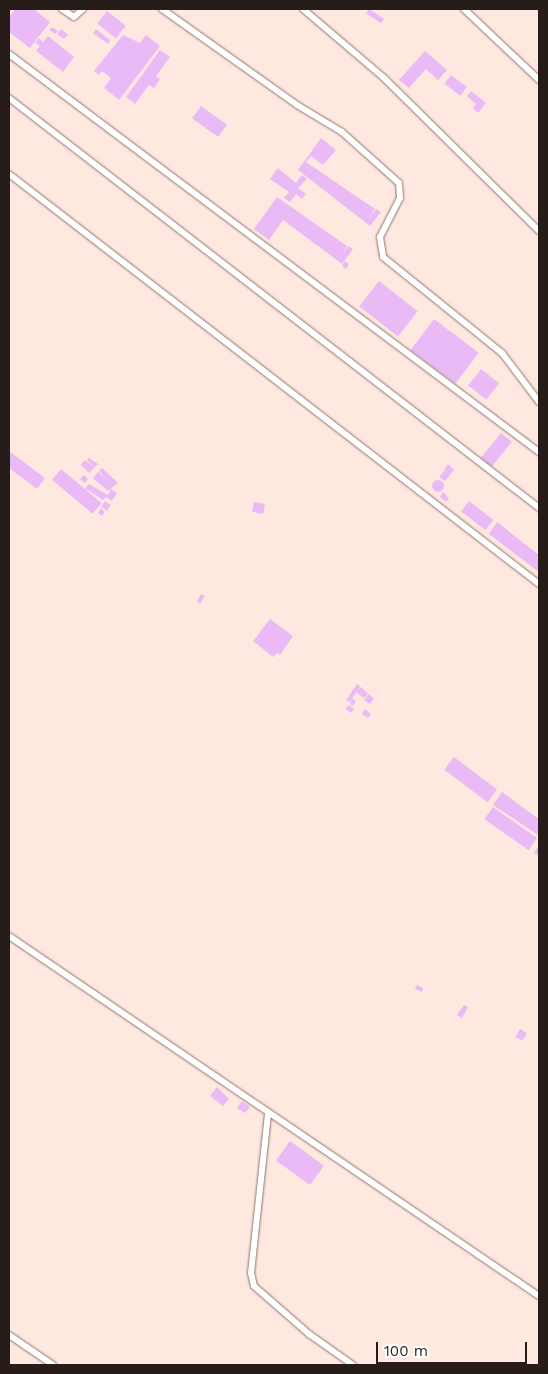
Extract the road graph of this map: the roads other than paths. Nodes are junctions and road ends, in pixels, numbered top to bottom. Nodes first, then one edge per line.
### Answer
1 (62, 9) edge
2 (83, 9) edge
3 (162, 9) edge
4 (303, 9) edge
5 (464, 9) edge
6 (9, 54) edge
7 (539, 80) edge
8 (9, 98) edge
9 (9, 174) edge
10 (539, 231) edge
11 (539, 402) edge
12 (539, 452) edge
13 (539, 508) edge
14 (539, 584) edge
15 (9, 936) edge
16 (268, 1114) junction
17 (539, 1296) edge
18 (9, 1335) edge
19 (53, 1365) edge
20 (354, 1365) edge

1 - 2 lane
3 - 11 lane
4 - 10 lane
5 - 7 lane
6 - 12 lane
8 - 13 lane
9 - 14 lane
15 - 16 lane
16 - 17 lane
16 - 20 lane
18 - 19 lane

